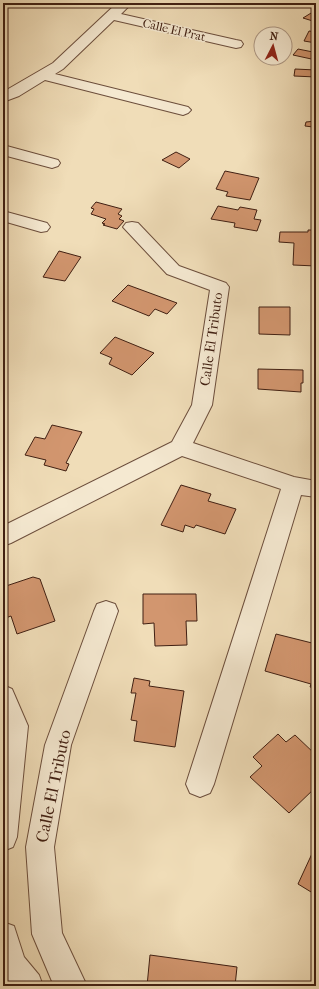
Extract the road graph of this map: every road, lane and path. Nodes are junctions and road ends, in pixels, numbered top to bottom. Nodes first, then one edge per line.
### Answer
1 (126, 3) edge
2 (112, 16) junction
3 (236, 44) dead end
4 (43, 75) junction
5 (3, 98) edge
6 (183, 110) dead end
7 (3, 150) edge
8 (52, 162) dead end
9 (3, 216) edge
10 (41, 227) dead end
11 (132, 227) dead end
12 (180, 447) junction
13 (293, 485) junction
14 (316, 489) edge
15 (3, 537) edge
16 (106, 611) dead end
17 (3, 697) edge
18 (200, 784) dead end
19 (3, 837) edge
20 (3, 937) edge
21 (28, 986) edge
22 (72, 986) edge

1 - 2 street
2 - 3 street, Calle El Prat
2 - 4 street
4 - 5 street
4 - 6 street
7 - 8 street
9 - 10 street
11 - 12 street, Calle El Tributo
12 - 13 street
12 - 15 street
13 - 14 street
13 - 18 street
16 - 22 street, Calle El Tributo
17 - 19 street
20 - 21 street

